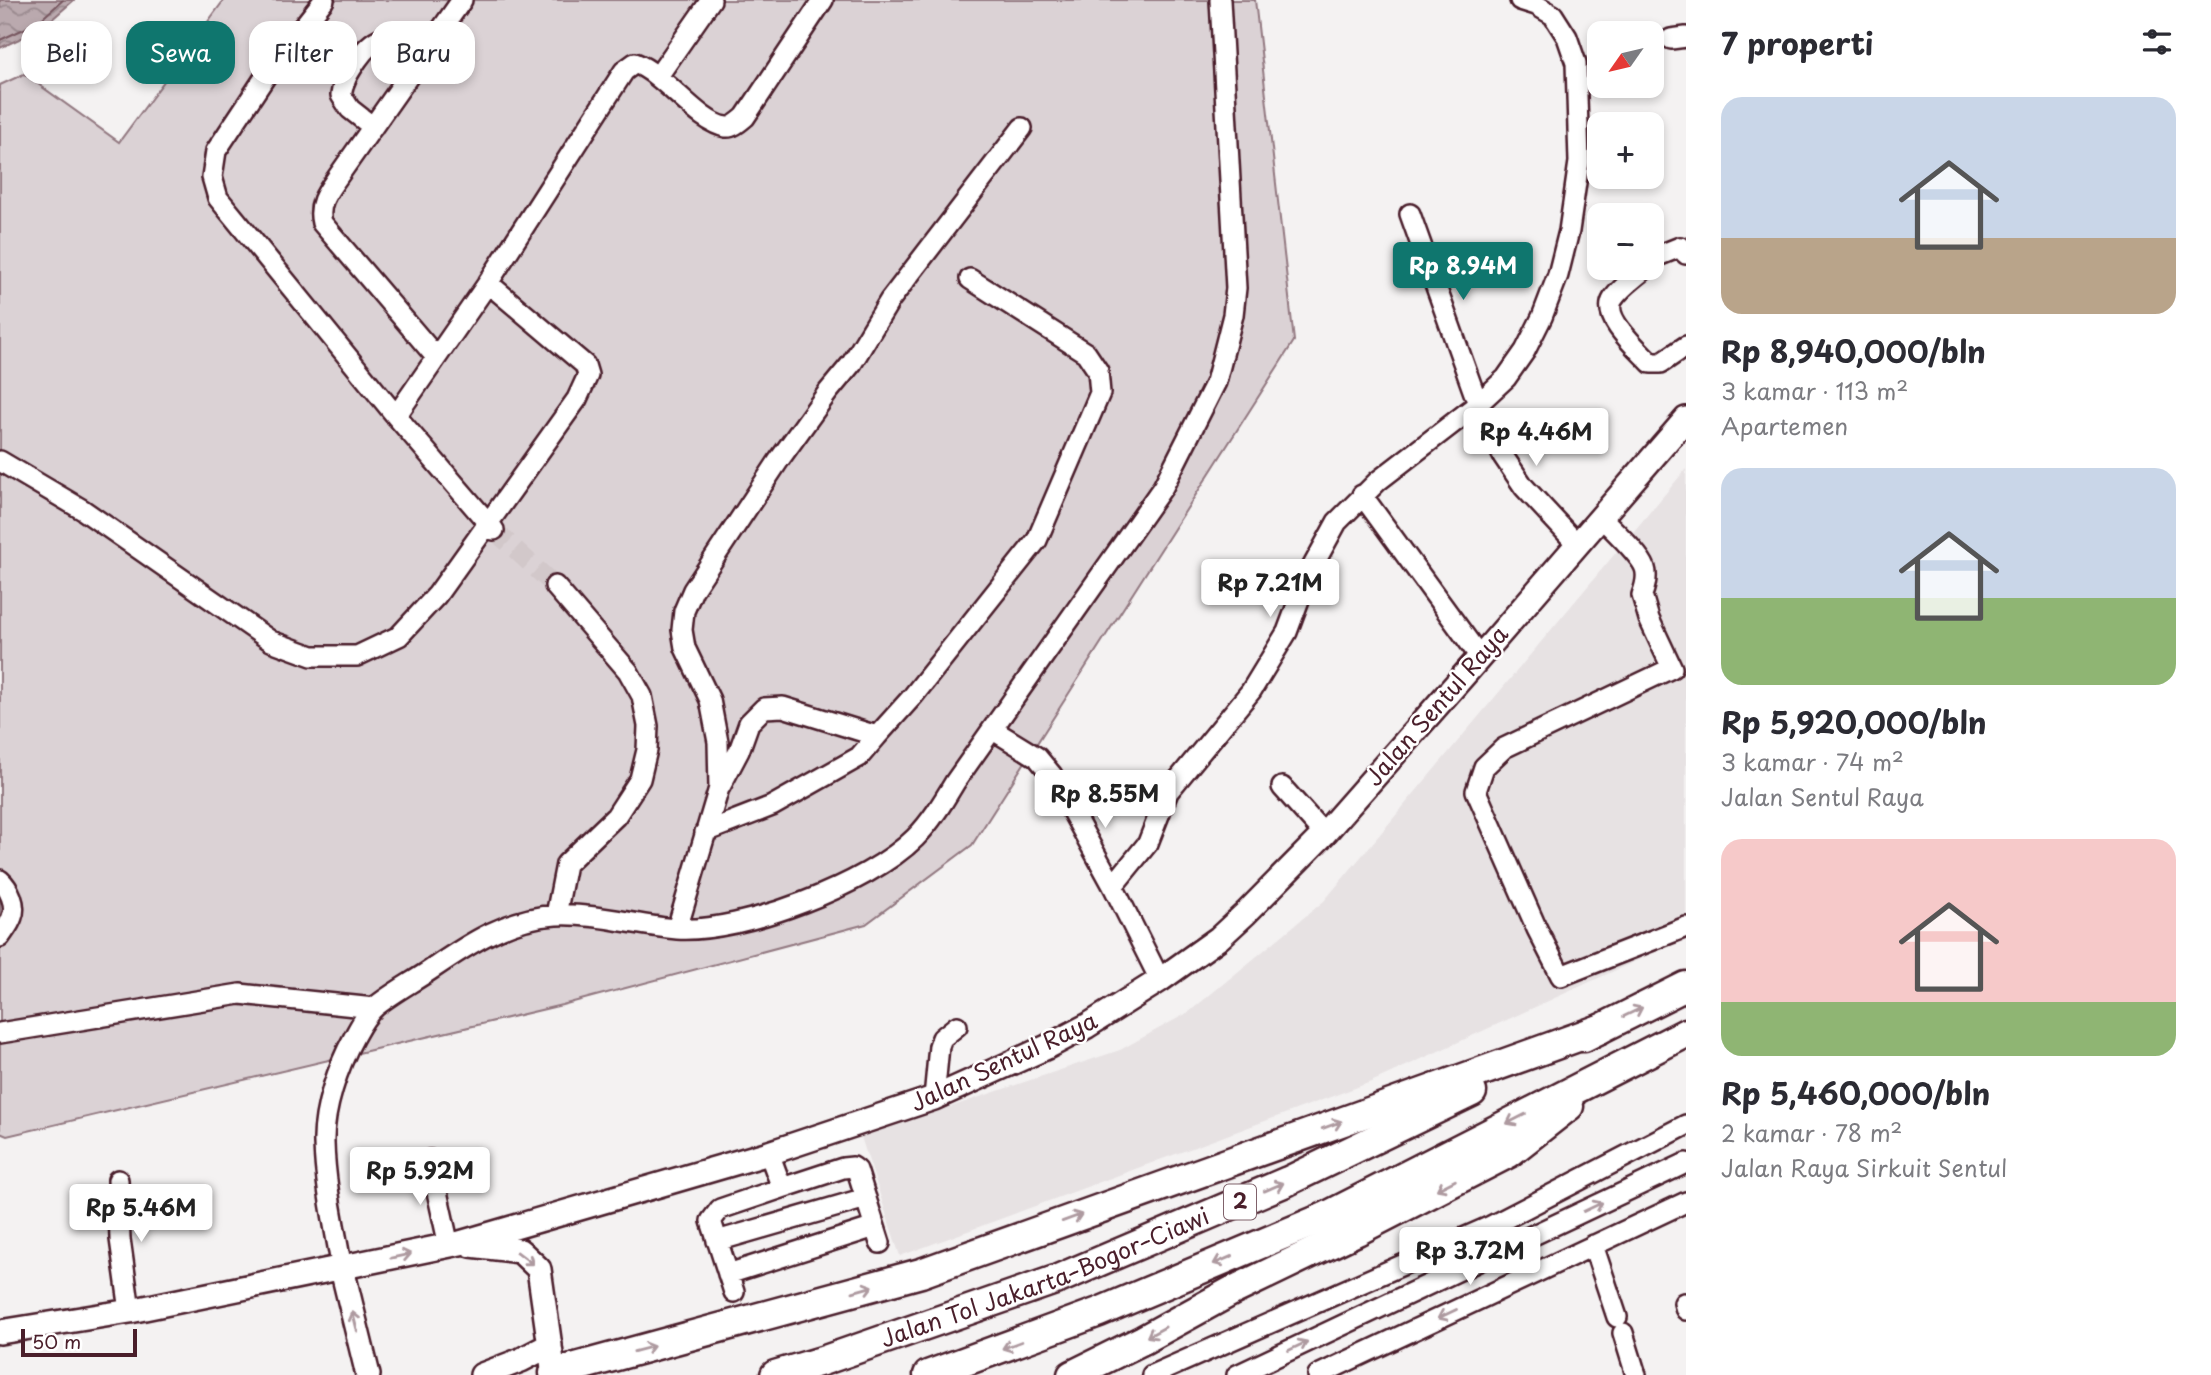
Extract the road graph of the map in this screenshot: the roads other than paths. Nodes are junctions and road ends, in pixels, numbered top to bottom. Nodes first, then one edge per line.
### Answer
1 (324, 0) edge
2 (463, 0) edge
3 (711, 0) edge
4 (823, 0) edge
5 (1220, 0) edge
6 (1520, 0) edge
7 (448, 21) edge
8 (371, 43) edge
9 (658, 76) junction
10 (403, 84) edge
11 (373, 127) junction
12 (1022, 128) dead end
13 (1410, 214) dead end
14 (1664, 253) edge
15 (1686, 254) edge
16 (970, 279) dead end
17 (1633, 280) edge
18 (488, 283) junction
19 (1686, 346) edge
20 (436, 357) junction
21 (1478, 404) junction
22 (396, 416) junction
23 (1686, 419) edge
24 (0, 461) edge
25 (1362, 495) junction
26 (1601, 517) junction
27 (490, 526) junction
28 (1577, 544) junction
29 (555, 586) tunnel mouth
30 (1480, 657) junction
31 (1679, 665) edge
32 (993, 730) junction
33 (877, 736) junction
34 (1282, 787) dead end
35 (719, 788) junction
36 (705, 832) junction
37 (1324, 834) junction
38 (0, 880) edge
39 (1112, 886) junction
40 (556, 915) junction
41 (1686, 927) edge
42 (677, 929) junction
43 (0, 937) edge
44 (1160, 981) junction
45 (1686, 986) edge
46 (374, 1008) junction
47 (957, 1026) dead end
48 (1600, 1029) junction
49 (0, 1033) edge
50 (1686, 1033) edge
51 (1623, 1064) junction
52 (934, 1098) junction
53 (1686, 1125) edge
54 (769, 1153) junction
55 (430, 1160) dead end
56 (1686, 1163) edge
57 (118, 1180) dead end
58 (782, 1188) junction
59 (866, 1198) junction
60 (1686, 1202) edge
61 (718, 1241) junction
62 (454, 1245) junction
63 (1593, 1245) junction
64 (342, 1269) junction
65 (131, 1311) junction
66 (0, 1332) edge
67 (550, 1345) junction
68 (1628, 1372) edge
69 (554, 1374) edge
70 (368, 1375) edge
71 (482, 1375) edge
72 (775, 1375) edge
73 (928, 1375) edge
74 (1072, 1375) edge
75 (1152, 1375) edge
76 (1237, 1375) edge
77 (1318, 1375) edge

1 - 22 street
2 - 7 street
3 - 9 street
4 - 9 street
5 - 32 street
6 - 21 street
8 - 11 street
9 - 18 street
10 - 11 street
11 - 20 street
12 - 35 street
13 - 21 street
14 - 15 street
16 - 33 street
17 - 19 street
18 - 20 street
18 - 27 street
20 - 22 street
21 - 25 street
21 - 28 street
22 - 27 street
23 - 26 main road, Jalan Sentul Raya
24 - 27 street
25 - 30 street
25 - 39 street
26 - 28 main road, Jalan Sentul Raya
26 - 31 street
28 - 30 main road, Jalan Sentul Raya
29 - 40 street
30 - 37 main road, Jalan Sentul Raya
31 - 41 street
32 - 39 street
32 - 42 street
33 - 35 street
33 - 36 street
34 - 37 street
35 - 36 street
36 - 42 street
37 - 44 main road, Jalan Sentul Raya
38 - 43 street
39 - 44 street
40 - 42 street
40 - 46 street
44 - 52 main road, Jalan Sentul Raya
48 -> 45 highway, Jalan Tol Jakarta–Bogor–Ciawi / 2
46 - 49 street
46 - 64 street
47 - 52 street
69 -> 48 highway
72 -> 48 highway, Jalan Tol Jakarta–Bogor–Ciawi / 2
50 - 51 highway, Jalan Tol Jakarta–Bogor–Ciawi / 2
51 -> 73 highway, Jalan Tol Jakarta–Bogor–Ciawi / 2
51 -> 74 highway
52 - 54 main road, Jalan Sentul Raya
53 - 75 street
54 - 58 street
54 - 62 main road, Jalan Sentul Raya
55 - 62 street
76 -> 56 street
57 - 65 street
58 - 59 street
58 - 61 street
59 - 61 street
59 - 61 street
60 - 63 street
64 -> 62 main road, Jalan Sentul Raya
62 -> 67 main road
63 - 68 street
63 -> 77 street
64 - 65 main road, Jalan Sentul Raya
70 -> 64 main road
65 - 66 main road, Jalan Sentul Raya
67 - 69 main road
67 - 71 main road

